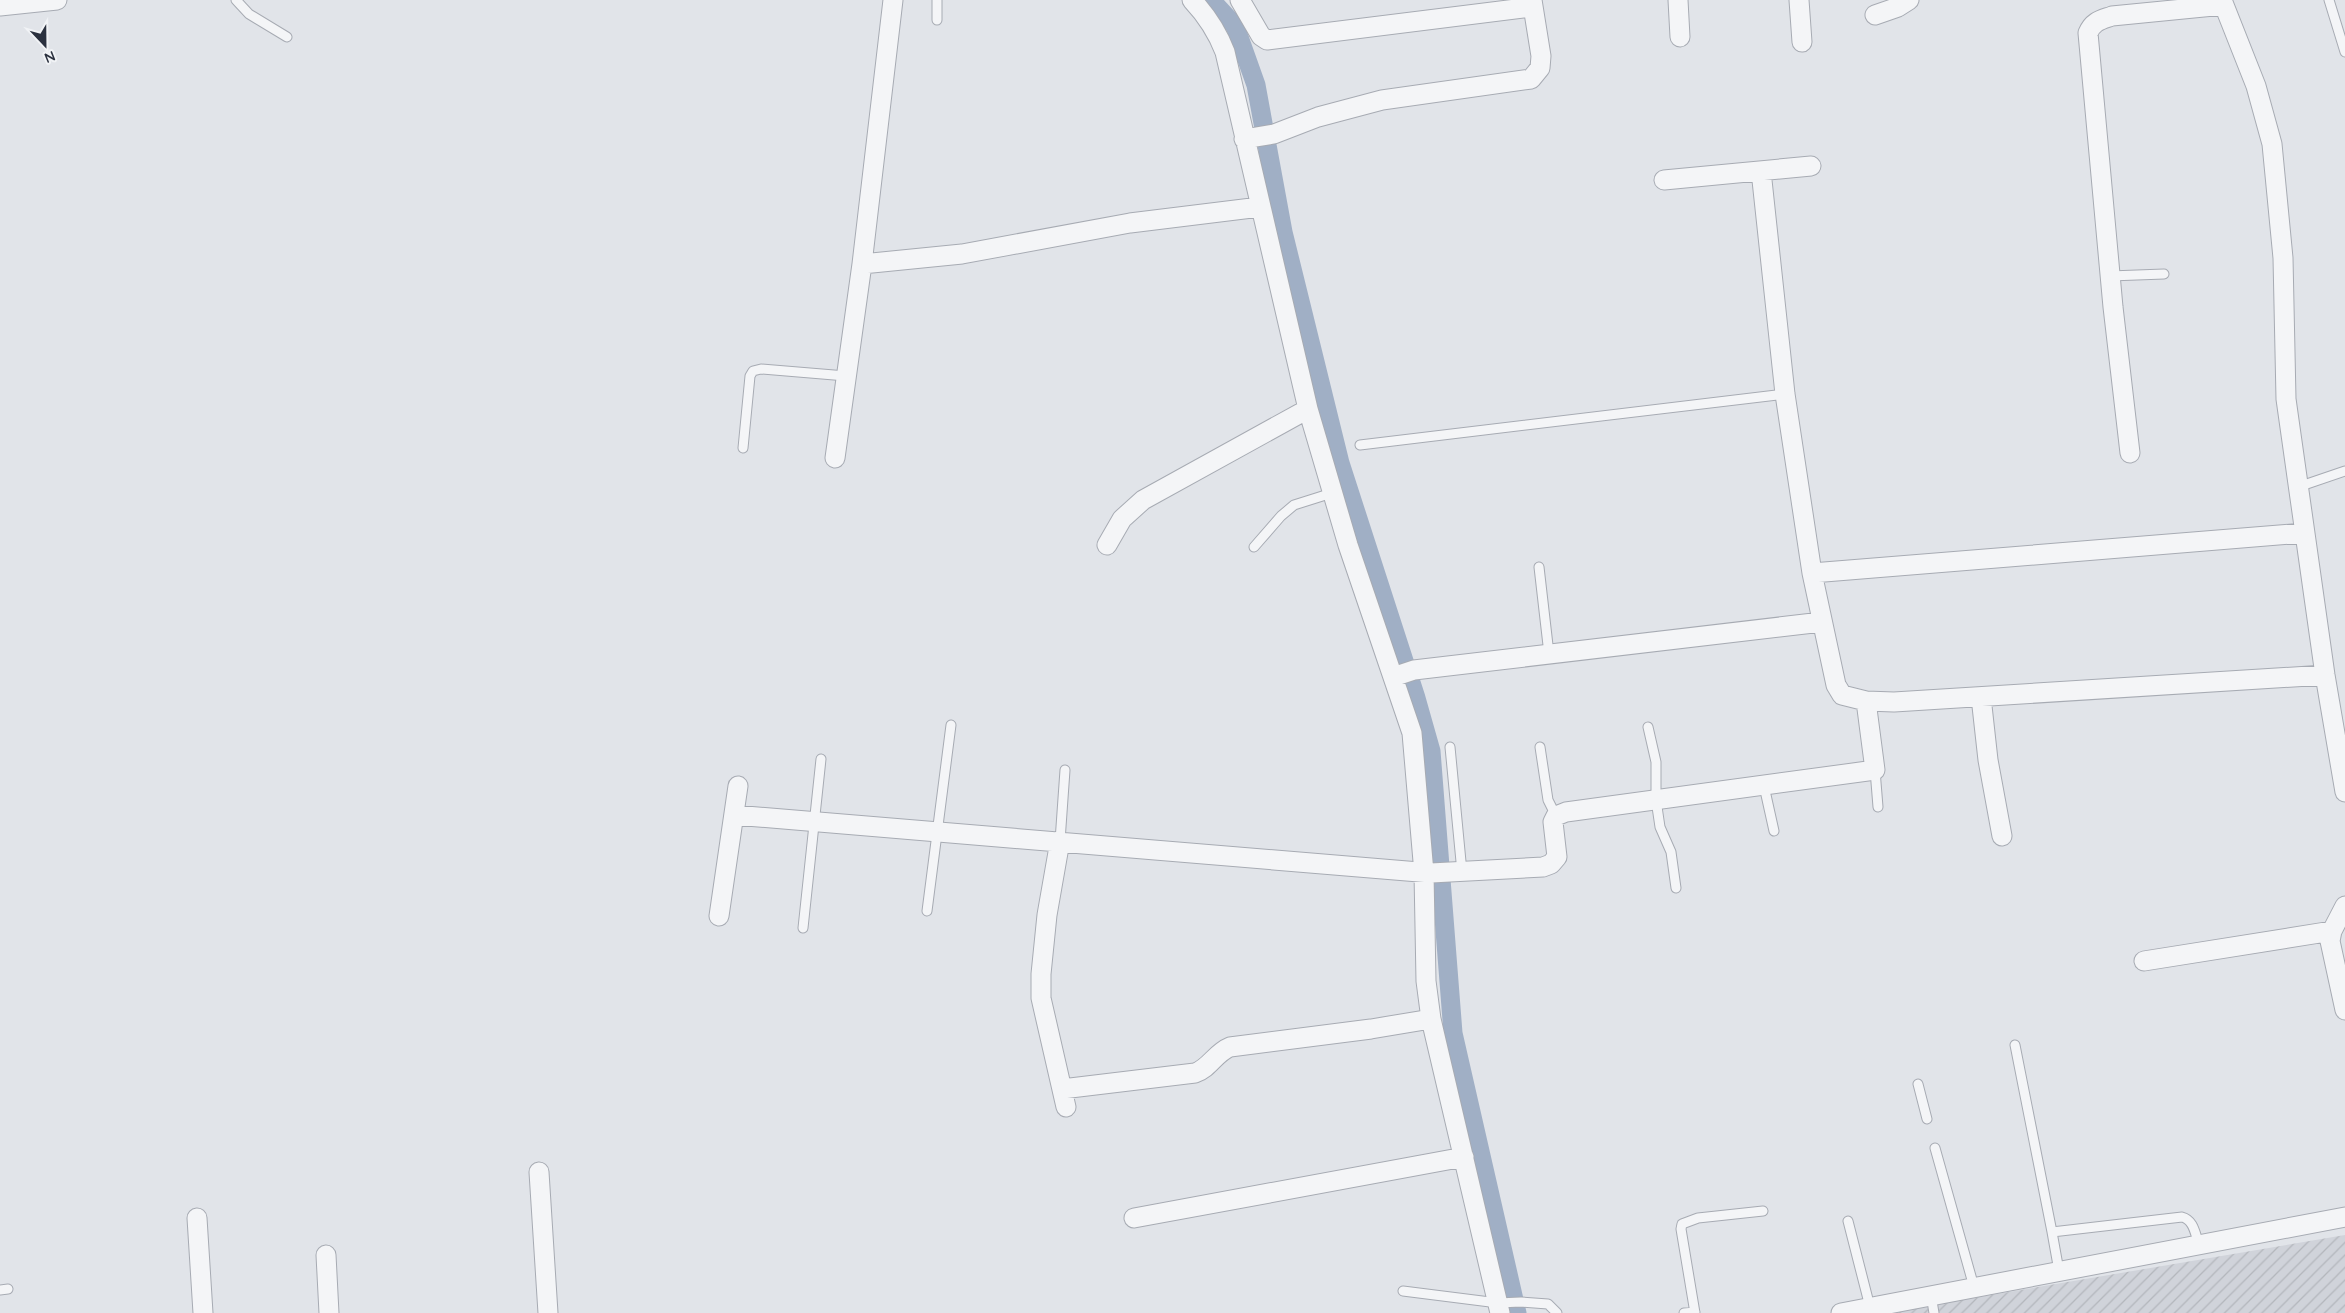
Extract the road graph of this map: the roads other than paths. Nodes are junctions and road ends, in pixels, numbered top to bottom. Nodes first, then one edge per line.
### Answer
1 (57, 0) edge
2 (236, 0) edge
3 (893, 0) edge
4 (938, 0) edge
5 (1192, 0) edge
6 (1240, 0) edge
7 (1678, 0) edge
8 (1799, 0) edge
9 (1909, 0) edge
10 (2329, 0) edge
11 (1532, 3) edge
12 (2223, 3) edge
13 (0, 6) edge
14 (1875, 14) dead end
15 (937, 20) dead end
16 (287, 37) dead end
17 (1680, 37) dead end
18 (1802, 42) dead end
19 (2345, 52) edge
20 (1248, 138) junction
21 (1811, 166) dead end
22 (1762, 170) junction
23 (1664, 180) dead end
24 (1260, 207) junction
25 (862, 264) junction
26 (2164, 274) dead end
27 (2110, 276) junction
28 (846, 376) junction
29 (1785, 394) junction
30 (1308, 409) junction
31 (1360, 445) dead end
32 (744, 448) dead end
33 (2130, 453) dead end
34 (835, 458) dead end
35 (2345, 471) edge
36 (2298, 487) junction
37 (1332, 493) junction
38 (2304, 533) junction
39 (1107, 545) dead end
40 (1254, 547) dead end
41 (1539, 567) dead end
42 (1812, 573) junction
43 (1822, 622) junction
44 (1549, 654) junction
45 (1402, 674) junction
46 (2325, 675) junction
47 (1981, 697) junction
48 (1866, 701) junction
49 (951, 725) dead end
50 (1648, 727) dead end
51 (1450, 747) dead end
52 (1540, 747) dead end
53 (821, 758) dead end
54 (1065, 770) dead end
55 (1874, 770) junction
56 (738, 786) dead end
57 (1764, 786) junction
58 (2345, 792) edge
59 (1656, 800) junction
60 (1878, 807) dead end
61 (734, 815) junction
62 (1556, 816) junction
63 (815, 821) junction
64 (937, 832) junction
65 (1774, 832) dead end
66 (2002, 836) dead end
67 (1060, 840) junction
68 (1441, 873) junction
69 (1676, 888) dead end
70 (2345, 906) edge
71 (927, 911) dead end
72 (719, 916) dead end
73 (803, 928) dead end
74 (2332, 931) junction
75 (2144, 961) dead end
76 (2345, 1010) edge
77 (1431, 1019) junction
78 (2015, 1045) dead end
79 (1918, 1084) dead end
80 (1062, 1089) junction
81 (1066, 1107) dead end
82 (1927, 1119) dead end
83 (1936, 1148) dead end
84 (1464, 1157) junction
85 (539, 1172) dead end
86 (1762, 1211) dead end
87 (2345, 1217) edge
88 (197, 1218) dead end
89 (1134, 1218) dead end
90 (1848, 1221) dead end
91 (2052, 1232) junction
92 (2199, 1244) junction
93 (326, 1255) dead end
94 (2059, 1271) junction
95 (1974, 1287) junction
96 (1403, 1291) dead end
97 (1933, 1304) edge
98 (1502, 1306) edge
99 (1870, 1307) junction
100 (1695, 1312) edge
101 (203, 1313) edge
102 (330, 1313) edge
103 (548, 1313) edge
104 (1556, 1313) edge
105 (1684, 1313) edge
106 (1840, 1313) edge

1 - 13 street
2 - 16 lane
3 - 25 street
4 - 15 lane
5 - 20 street
6 - 11 street
7 - 17 street
8 - 18 street
9 - 14 street
10 - 19 lane
11 - 20 street
12 - 27 street
12 - 36 street
20 - 24 street
21 - 22 street
22 - 23 street
22 - 29 street
24 - 25 street
24 - 30 street
25 - 28 street
26 - 27 lane
27 - 33 street
28 - 32 lane
28 - 34 street
29 - 31 lane
29 - 42 street
30 - 37 street
30 - 39 street
35 - 36 lane
36 - 38 street
37 - 40 lane
37 - 45 street
38 - 42 street
38 - 46 street
41 - 44 lane
42 - 43 street
43 - 44 street
43 - 48 street
44 - 45 street
45 - 68 street
46 - 47 street
46 - 58 street
47 - 48 street
47 - 66 street
48 - 55 street
49 - 64 lane
50 - 59 lane
51 - 68 lane
52 - 62 lane
53 - 63 lane
54 - 67 lane
55 - 57 street
55 - 60 lane
56 - 61 street
57 - 59 street
57 - 65 lane
59 - 62 street
59 - 69 lane
61 - 63 street
61 - 72 street
62 - 68 street
63 - 64 street
63 - 73 lane
64 - 67 street
64 - 71 lane
67 - 68 street
67 - 80 street
68 - 77 street
70 - 74 street
74 - 75 street
74 - 76 street
77 - 80 street
77 - 84 street
78 - 91 lane
79 - 82 lane
80 - 81 street
83 - 95 lane
84 - 89 street
84 - 98 street
85 - 103 street
86 - 100 lane
87 - 92 street
88 - 101 street
90 - 99 lane
91 - 92 lane
91 - 94 lane
92 - 94 street
93 - 102 street
94 - 95 street
95 - 97 street
96 - 98 lane
97 - 99 street
98 - 104 lane
99 - 106 street
100 - 105 lane

